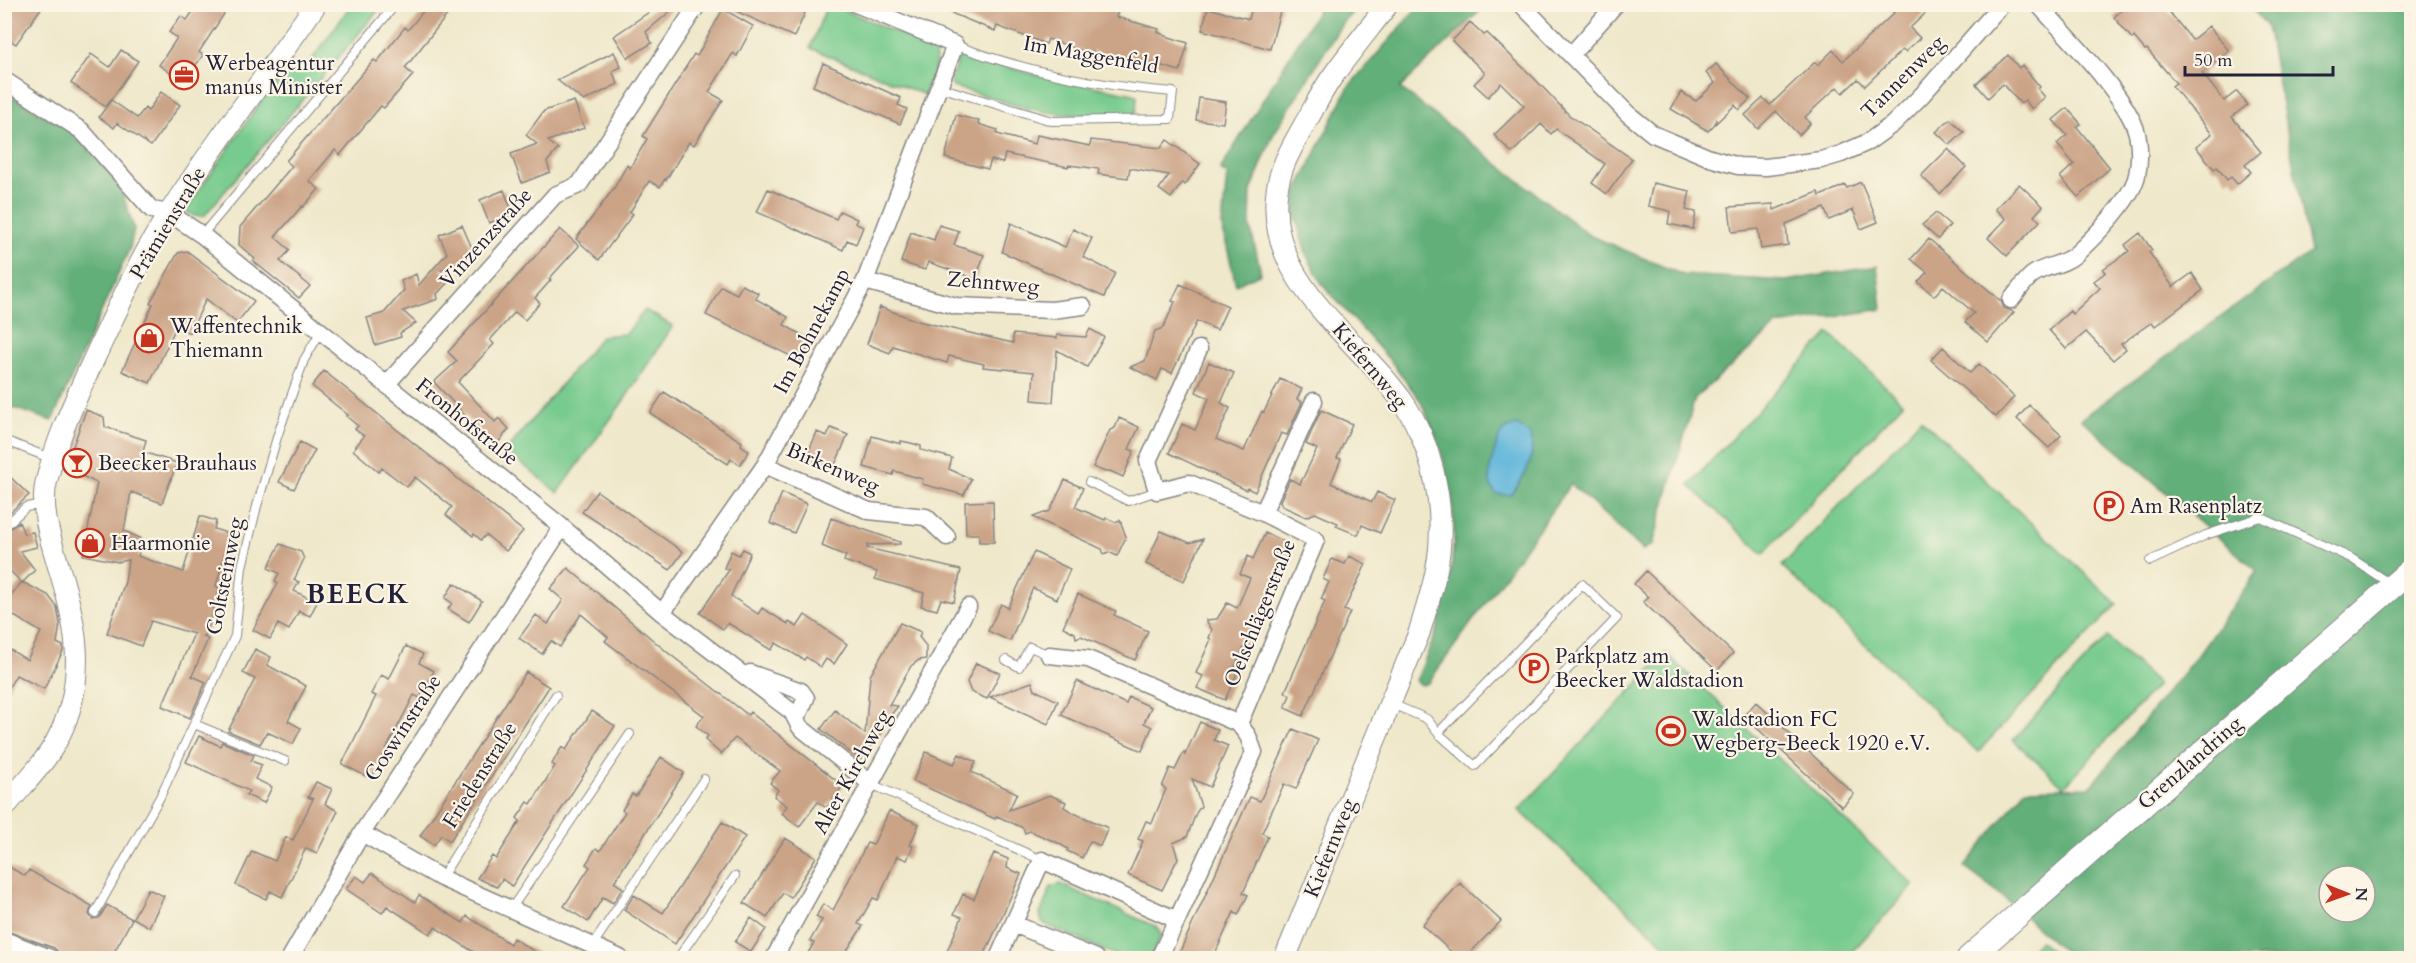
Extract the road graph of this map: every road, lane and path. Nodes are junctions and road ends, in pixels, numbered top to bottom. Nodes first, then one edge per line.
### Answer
1 (316, 4) edge
2 (396, 4) edge
3 (698, 4) edge
4 (856, 4) edge
5 (1388, 4) edge
6 (1521, 4) edge
7 (1616, 4) edge
8 (2002, 4) edge
9 (2038, 4) edge
10 (955, 45) junction
11 (1570, 55) junction
12 (9, 82) edge
13 (938, 87) junction
14 (4, 100) edge
15 (169, 213) junction
16 (202, 235) junction
17 (865, 281) junction
18 (2011, 300) dead end
19 (1083, 306) dead end
20 (321, 332) junction
21 (1199, 349) dead end
22 (386, 385) junction
23 (1314, 401) dead end
24 (4, 440) edge
25 (53, 459) junction
26 (765, 465) junction
27 (1089, 482) dead end
28 (1157, 491) junction
29 (45, 504) junction
30 (1263, 513) junction
31 (4, 527) edge
32 (562, 527) junction
33 (947, 537) dead end
34 (2150, 561) dead end
35 (2412, 569) edge
36 (2393, 586) junction
37 (968, 607) dead end
38 (662, 613) junction
39 (1049, 655) joint
40 (1006, 660) dead end
41 (556, 695) dead end
42 (1389, 703) junction
43 (194, 724) junction
44 (1239, 724) junction
45 (1438, 733) junction
46 (630, 734) dead end
47 (285, 761) dead end
48 (704, 779) dead end
49 (871, 784) junction
50 (4, 808) edge
51 (362, 833) junction
52 (1042, 860) junction
53 (735, 876) dead end
54 (441, 878) junction
55 (511, 909) junction
56 (95, 912) dead end
57 (1177, 920) junction
58 (1014, 924) junction
59 (4, 940) edge
60 (591, 946) junction
61 (50, 958) edge
62 (290, 958) edge
63 (620, 958) edge
64 (678, 958) edge
65 (774, 958) edge
66 (998, 958) edge
67 (1096, 958) edge
68 (1159, 958) edge
69 (1285, 958) edge
70 (1969, 958) edge

1 - 15 street, Prämienstraße
2 - 16 lane, Prämienstraße
3 - 22 street, Vinzenzstraße
4 - 10 street, Im Maggenfeld
5 - 42 street, Kiefernweg
6 - 11 street, Tannenweg
7 - 11 street
8 - 11 street, Tannenweg
9 - 18 street
10 - 13 street, Im Bohnekamp
10 - 13 lane, Im Maggenfeld
12 - 14 lane
12 - 15 street, Fronhofstraße
13 - 17 street, Im Bohnekamp
15 - 16 street, Fronhofstraße
15 - 25 street, Prämienstraße
16 - 20 street, Fronhofstraße
17 - 19 street, Zehntweg
17 - 26 street, Im Bohnekamp
20 - 22 street, Fronhofstraße
20 - 43 lane, Goltsteinweg
21 - 28 street
22 - 32 street, Fronhofstraße
23 - 30 street, Oelschlägerstraße
24 - 25 lane
25 - 29 street, Prämienstraße
26 - 33 street, Birkenweg
26 - 38 street, Im Bohnekamp
27 - 28 lane, Oelschlägerstraße
28 - 30 street, Oelschlägerstraße
29 - 31 lane
29 - 50 street, Prämienstraße
30 - 44 street, Oelschlägerstraße
32 - 38 street, Fronhofstraße
32 - 51 street, Goswinstraße
34 - 36 lane
35 - 36 main road, Grenzlandring
36 - 70 main road, Grenzlandring
37 - 49 street, Alter Kirchweg
38 - 49 street, Fronhofstraße
39 - 40 lane, Oelschlägerstraße
39 - 44 street, Oelschlägerstraße
41 - 54 lane, Friedenstraße
42 - 45 lane
42 - 69 street, Kiefernweg
43 - 47 lane
43 - 56 lane, Goltsteinweg
44 - 57 street
45 - 45 lane
46 - 55 lane
48 - 60 lane
49 - 52 lane
49 - 65 street, Alter Kirchweg
51 - 54 street
51 - 62 street, Goswinstraße
52 - 57 street
52 - 58 street
53 - 64 lane
54 - 55 street
55 - 60 street
57 - 68 street
58 - 66 street
58 - 67 street
59 - 61 street
60 - 63 street

